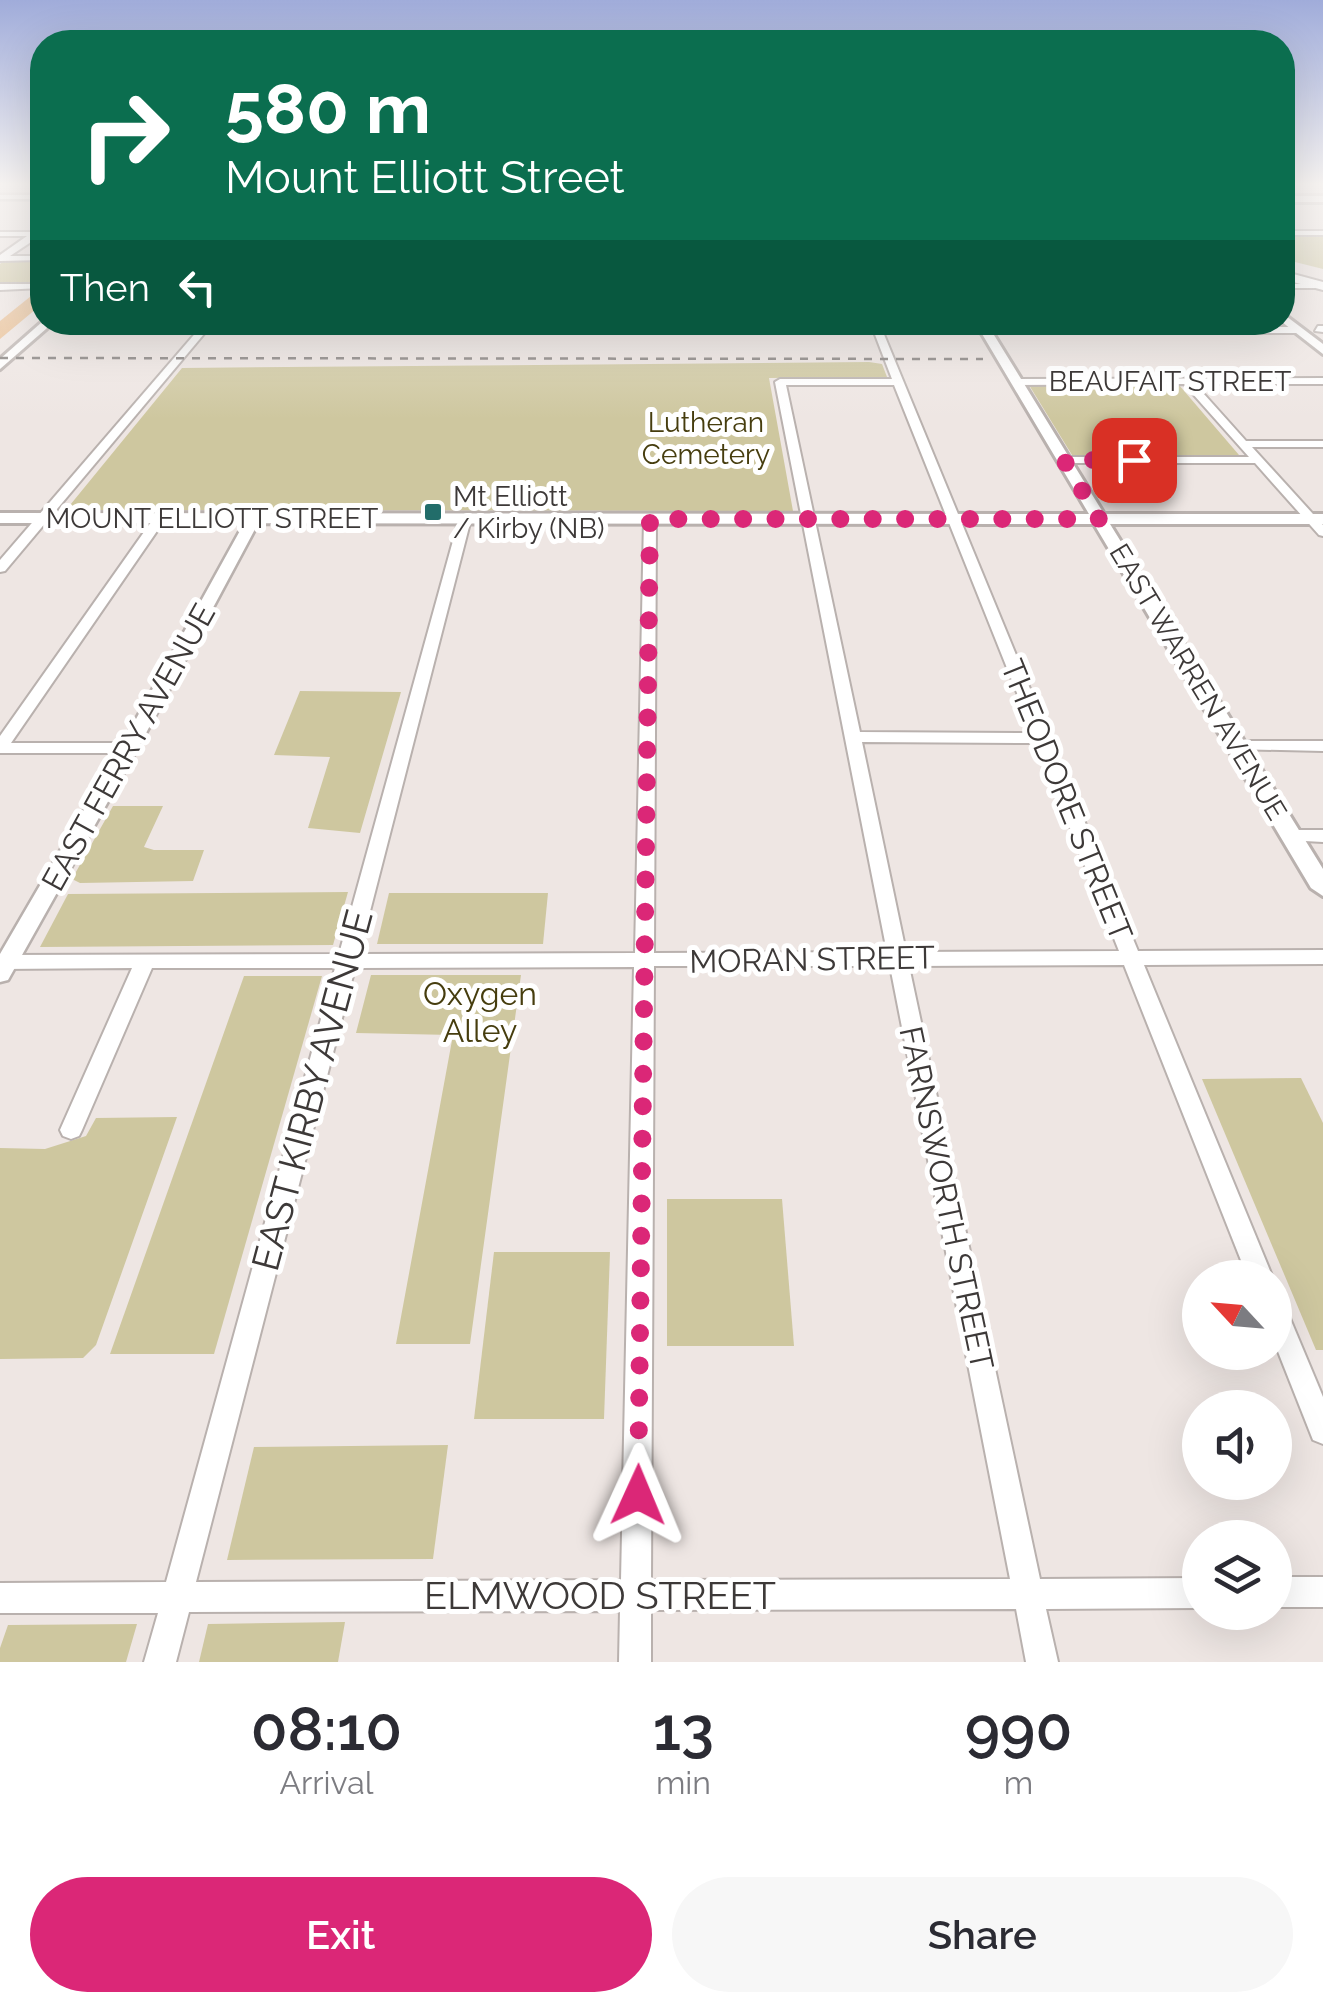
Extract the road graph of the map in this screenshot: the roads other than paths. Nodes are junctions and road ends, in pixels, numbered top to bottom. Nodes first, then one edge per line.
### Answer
1 (1295, 279) edge
2 (0, 286) edge
3 (30, 286) edge
4 (1295, 286) edge
5 (1323, 286) edge
6 (1295, 327) edge
7 (1295, 330) edge
8 (1298, 330) junction
9 (34, 335) edge
10 (199, 335) edge
11 (879, 335) edge
12 (988, 335) edge
13 (1323, 350) edge
14 (0, 365) edge
15 (1323, 381) edge
16 (898, 382) junction
17 (1016, 382) junction
18 (1187, 382) junction
19 (1244, 444) junction
20 (1323, 444) edge
21 (1064, 460) junction
22 (1259, 460) junction
23 (0, 518) edge
24 (42, 518) junction
25 (160, 518) junction
26 (254, 518) junction
27 (465, 518) junction
28 (650, 519) junction
29 (808, 519) junction
30 (954, 519) junction
31 (1099, 519) junction
32 (1319, 523) edge
33 (0, 568) edge
34 (852, 737) junction
35 (1042, 738) junction
36 (1238, 746) junction
37 (1323, 746) edge
38 (0, 748) edge
39 (130, 748) junction
40 (1292, 836) junction
41 (1323, 836) edge
42 (1323, 888) edge
43 (1130, 957) junction
44 (1323, 957) edge
45 (898, 958) junction
46 (644, 961) junction
47 (145, 962) junction
48 (346, 962) junction
49 (2, 966) edge
50 (70, 1130) dead end
51 (1254, 1260) edge
52 (1292, 1354) edge
53 (1323, 1430) edge
54 (1292, 1592) edge
55 (1323, 1592) edge
56 (1028, 1593) junction
57 (1182, 1593) edge
58 (636, 1595) junction
59 (178, 1597) junction
60 (0, 1598) edge
61 (160, 1662) edge
62 (635, 1662) edge
63 (1042, 1662) edge

1 - 5 main road
2 - 3 street
4 - 5 street
6 - 8 main road
7 - 8 street
8 - 13 main road
9 - 14 main road
10 - 24 street
11 - 16 street, THEODORE STREET
12 - 17 main road, EAST WARREN AVENUE
15 - 18 street, BEAUFAIT STREET
16 - 29 street, FARNSWORTH STREET
16 - 30 street, THEODORE STREET
17 - 18 street, BEAUFAIT STREET
17 - 21 main road, EAST WARREN AVENUE
18 - 19 street
19 - 20 street
19 - 22 street
21 - 22 street
21 - 31 main road, EAST WARREN AVENUE
22 - 32 street
23 - 24 main road, MOUNT ELLIOTT STREET
24 - 25 main road, MOUNT ELLIOTT STREET
24 - 33 street
25 - 26 main road, MOUNT ELLIOTT STREET
25 - 38 street
26 - 27 main road, MOUNT ELLIOTT STREET
26 - 39 street, EAST FERRY AVENUE
27 - 28 main road, MOUNT ELLIOTT STREET
27 - 48 street, EAST KIRBY AVENUE
28 - 29 main road, MOUNT ELLIOTT STREET
28 - 46 street
29 - 30 main road, MOUNT ELLIOTT STREET
29 - 34 street, FARNSWORTH STREET
30 - 31 main road, MOUNT ELLIOTT STREET
30 - 35 street, THEODORE STREET
31 - 32 main road, MOUNT ELLIOTT STREET
31 - 36 main road, EAST WARREN AVENUE
34 - 35 street
34 - 45 street, FARNSWORTH STREET
35 - 43 street, THEODORE STREET
36 - 37 street
36 - 40 main road, EAST WARREN AVENUE
38 - 39 street
39 - 49 street, EAST FERRY AVENUE
40 - 41 street
40 - 42 main road, EAST WARREN AVENUE
43 - 44 street, MORAN STREET
43 - 45 street, MORAN STREET
43 - 51 street, THEODORE STREET
45 - 46 street, MORAN STREET
45 - 56 street, FARNSWORTH STREET
46 - 48 street, MORAN STREET
46 - 58 street
47 - 48 street, MORAN STREET
47 - 49 street, MORAN STREET
47 - 50 street
48 - 59 street, EAST KIRBY AVENUE
52 - 53 street
54 - 55 street
56 - 57 street, ELMWOOD STREET
56 - 58 street, ELMWOOD STREET
56 - 63 street, FARNSWORTH STREET
58 - 59 street, ELMWOOD STREET
58 - 62 street
59 - 60 street, ELMWOOD STREET
59 - 61 street, EAST KIRBY AVENUE

